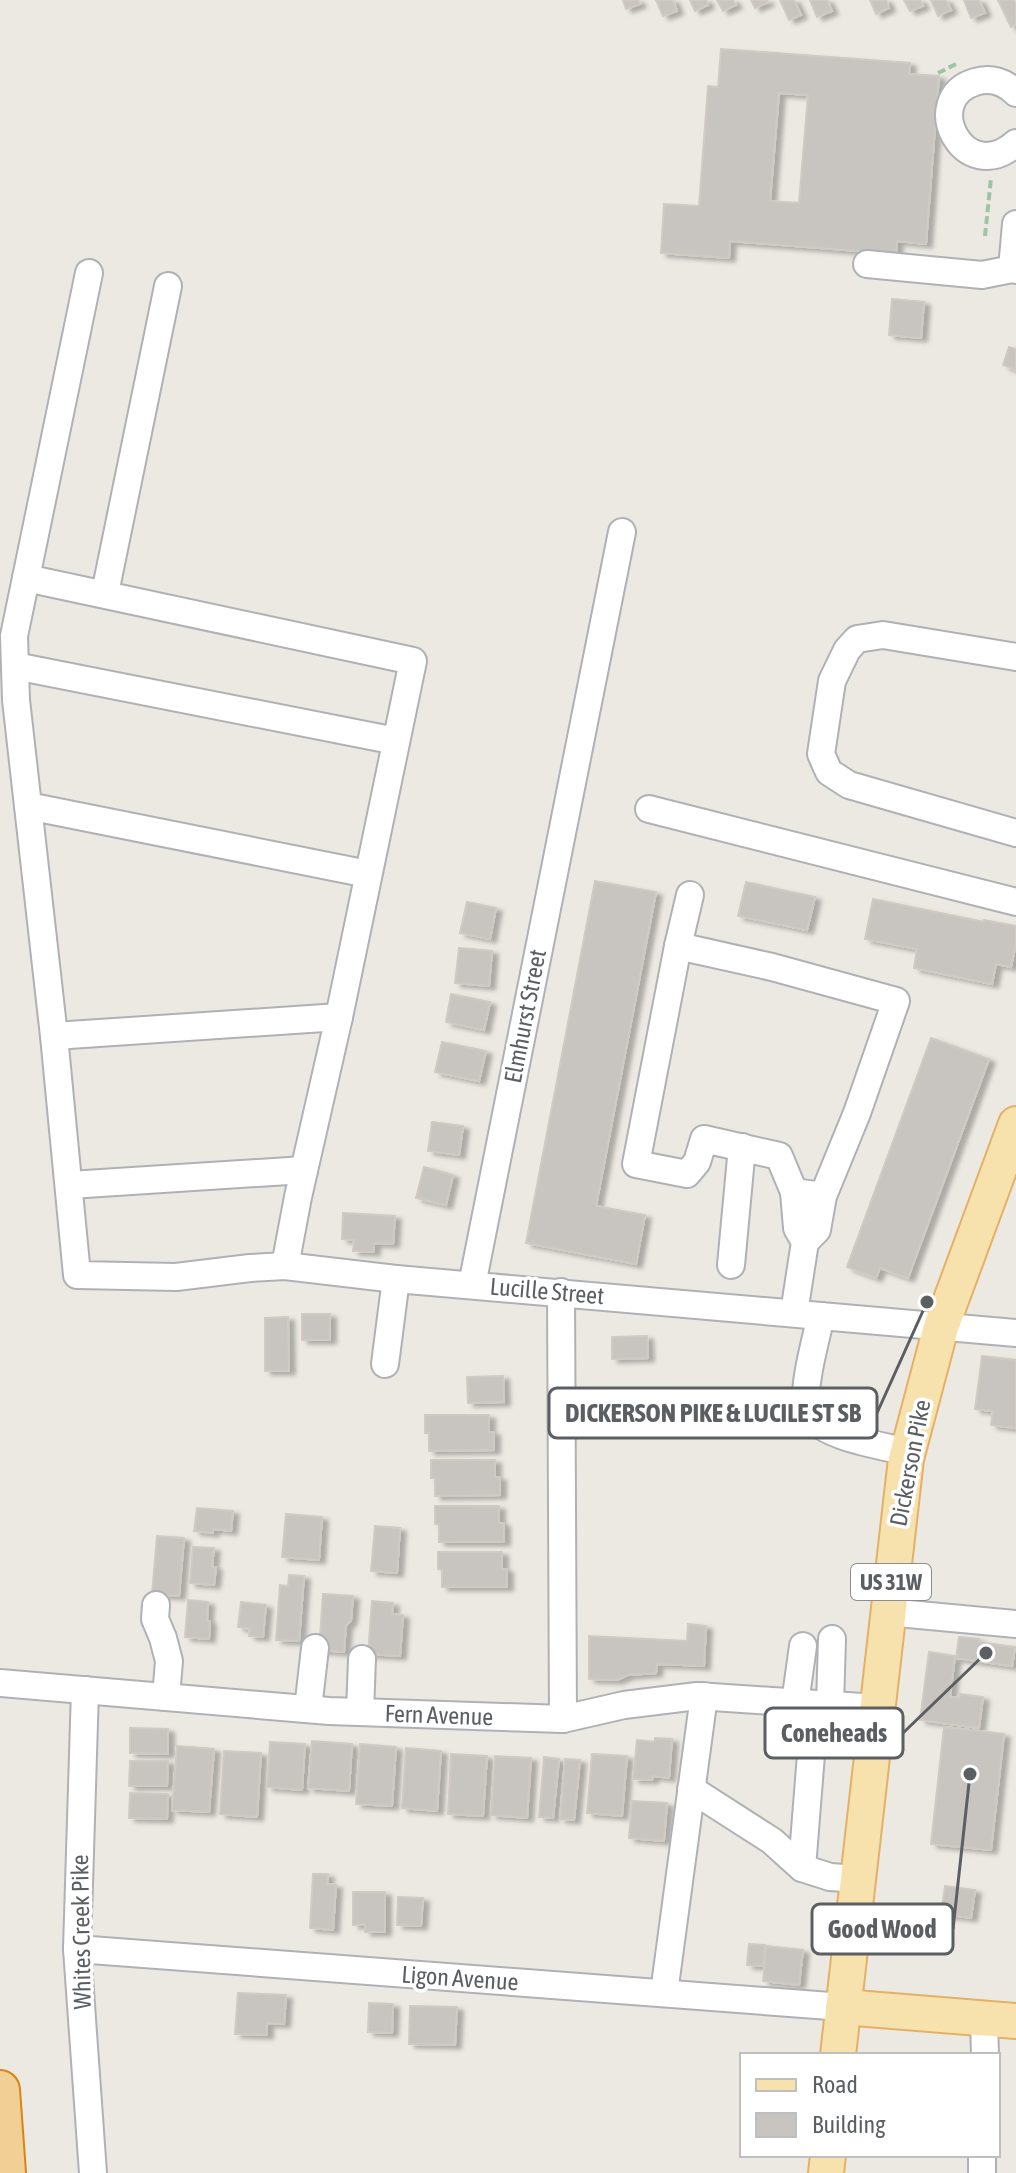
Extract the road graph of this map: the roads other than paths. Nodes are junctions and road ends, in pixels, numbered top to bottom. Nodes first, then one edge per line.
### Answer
1 (1016, 93) edge
2 (1005, 158) edge
3 (1016, 224) edge
4 (867, 264) dead end
5 (1014, 270) edge
6 (89, 273) dead end
7 (168, 286) dead end
8 (622, 532) dead end
9 (26, 578) junction
10 (105, 593) junction
11 (1016, 657) edge
12 (15, 666) junction
13 (396, 741) junction
14 (28, 806) junction
15 (649, 809) dead end
16 (1016, 833) edge
17 (368, 874) junction
18 (690, 895) dead end
19 (1016, 902) edge
20 (678, 946) junction
21 (339, 1017) junction
22 (54, 1036) junction
23 (1016, 1124) edge
24 (742, 1147) junction
25 (304, 1170) junction
26 (1008, 1171) edge
27 (70, 1185) junction
28 (794, 1192) junction
29 (823, 1196) junction
30 (805, 1242) junction
31 (731, 1265) dead end
32 (285, 1266) junction
33 (396, 1279) junction
34 (472, 1285) junction
35 (561, 1292) junction
36 (794, 1313) junction
37 (821, 1316) junction
38 (941, 1327) junction
39 (1016, 1333) edge
40 (385, 1364) dead end
41 (908, 1452) junction
42 (156, 1605) dead end
43 (887, 1612) junction
44 (1016, 1624) edge
45 (832, 1639) dead end
46 (803, 1646) dead end
47 (315, 1648) dead end
48 (362, 1659) dead end
49 (10, 1683) edge
50 (85, 1690) junction
51 (704, 1696) junction
52 (166, 1697) junction
53 (813, 1704) junction
54 (877, 1708) junction
55 (308, 1709) junction
56 (360, 1712) junction
57 (563, 1719) junction
58 (691, 1789) junction
59 (802, 1868) junction
60 (858, 1879) junction
61 (77, 1949) junction
62 (664, 1993) junction
63 (843, 2007) junction
64 (1000, 2020) edge
65 (838, 2053) edge
66 (986, 2053) edge
67 (0, 2090) edge
68 (6, 2173) edge
69 (93, 2173) edge

1 - 2 street
3 - 5 street
4 - 5 street
6 - 9 street
7 - 10 street
8 - 34 street, Elmhurst Street
9 - 10 street
9 - 12 street
10 - 13 street
11 - 16 street
12 - 13 street
12 - 14 street
13 - 17 street
14 - 17 street
14 - 22 street
15 - 19 street
17 - 21 street
18 - 20 street
20 - 24 street
20 - 29 street
21 - 22 street
21 - 25 street
22 - 27 street
23 - 26 main road, Dickerson Pike / US 31W
24 - 28 street
24 - 31 street
25 - 27 street
25 - 32 street
26 - 38 main road, Dickerson Pike / US 31W
27 - 32 street, Lucille Street
28 - 29 street
28 - 30 street
29 - 30 street
30 - 36 street
32 - 33 street, Lucille Street
33 - 34 street, Lucille Street
33 - 40 street
34 - 35 street, Lucille Street
35 - 36 street, Lucille Street
35 - 57 street
36 - 37 street, Lucille Street
37 - 38 street, Lucille Street
37 - 41 street
38 - 39 street, Lucille Street
38 - 41 main road, Dickerson Pike / US 31W
41 - 43 main road, Dickerson Pike / US 31W
42 - 52 street
43 - 44 street
43 - 54 main road, Dickerson Pike / US 31W
45 - 53 street
46 - 53 street
47 - 55 street
48 - 56 street
49 - 50 street, Fern Avenue
50 - 52 street, Fern Avenue
50 - 61 street, Whites Creek Pike
51 - 53 street, Fern Avenue
51 - 57 street, Fern Avenue
51 - 58 street
52 - 55 street, Fern Avenue
53 - 54 street, Fern Avenue
53 - 59 street
54 - 60 main road, Dickerson Pike / US 31W
55 - 56 street, Fern Avenue
56 - 57 street, Fern Avenue
58 - 59 street
58 - 62 street
59 - 60 street
60 - 63 main road, Dickerson Pike / US 31W
61 - 62 street, Ligon Avenue
61 - 69 street, Whites Creek Pike
62 - 63 street, Ligon Avenue
63 - 64 main road
63 - 65 main road, Dickerson Pike / US 31W
64 - 66 street
67 - 68 highway

